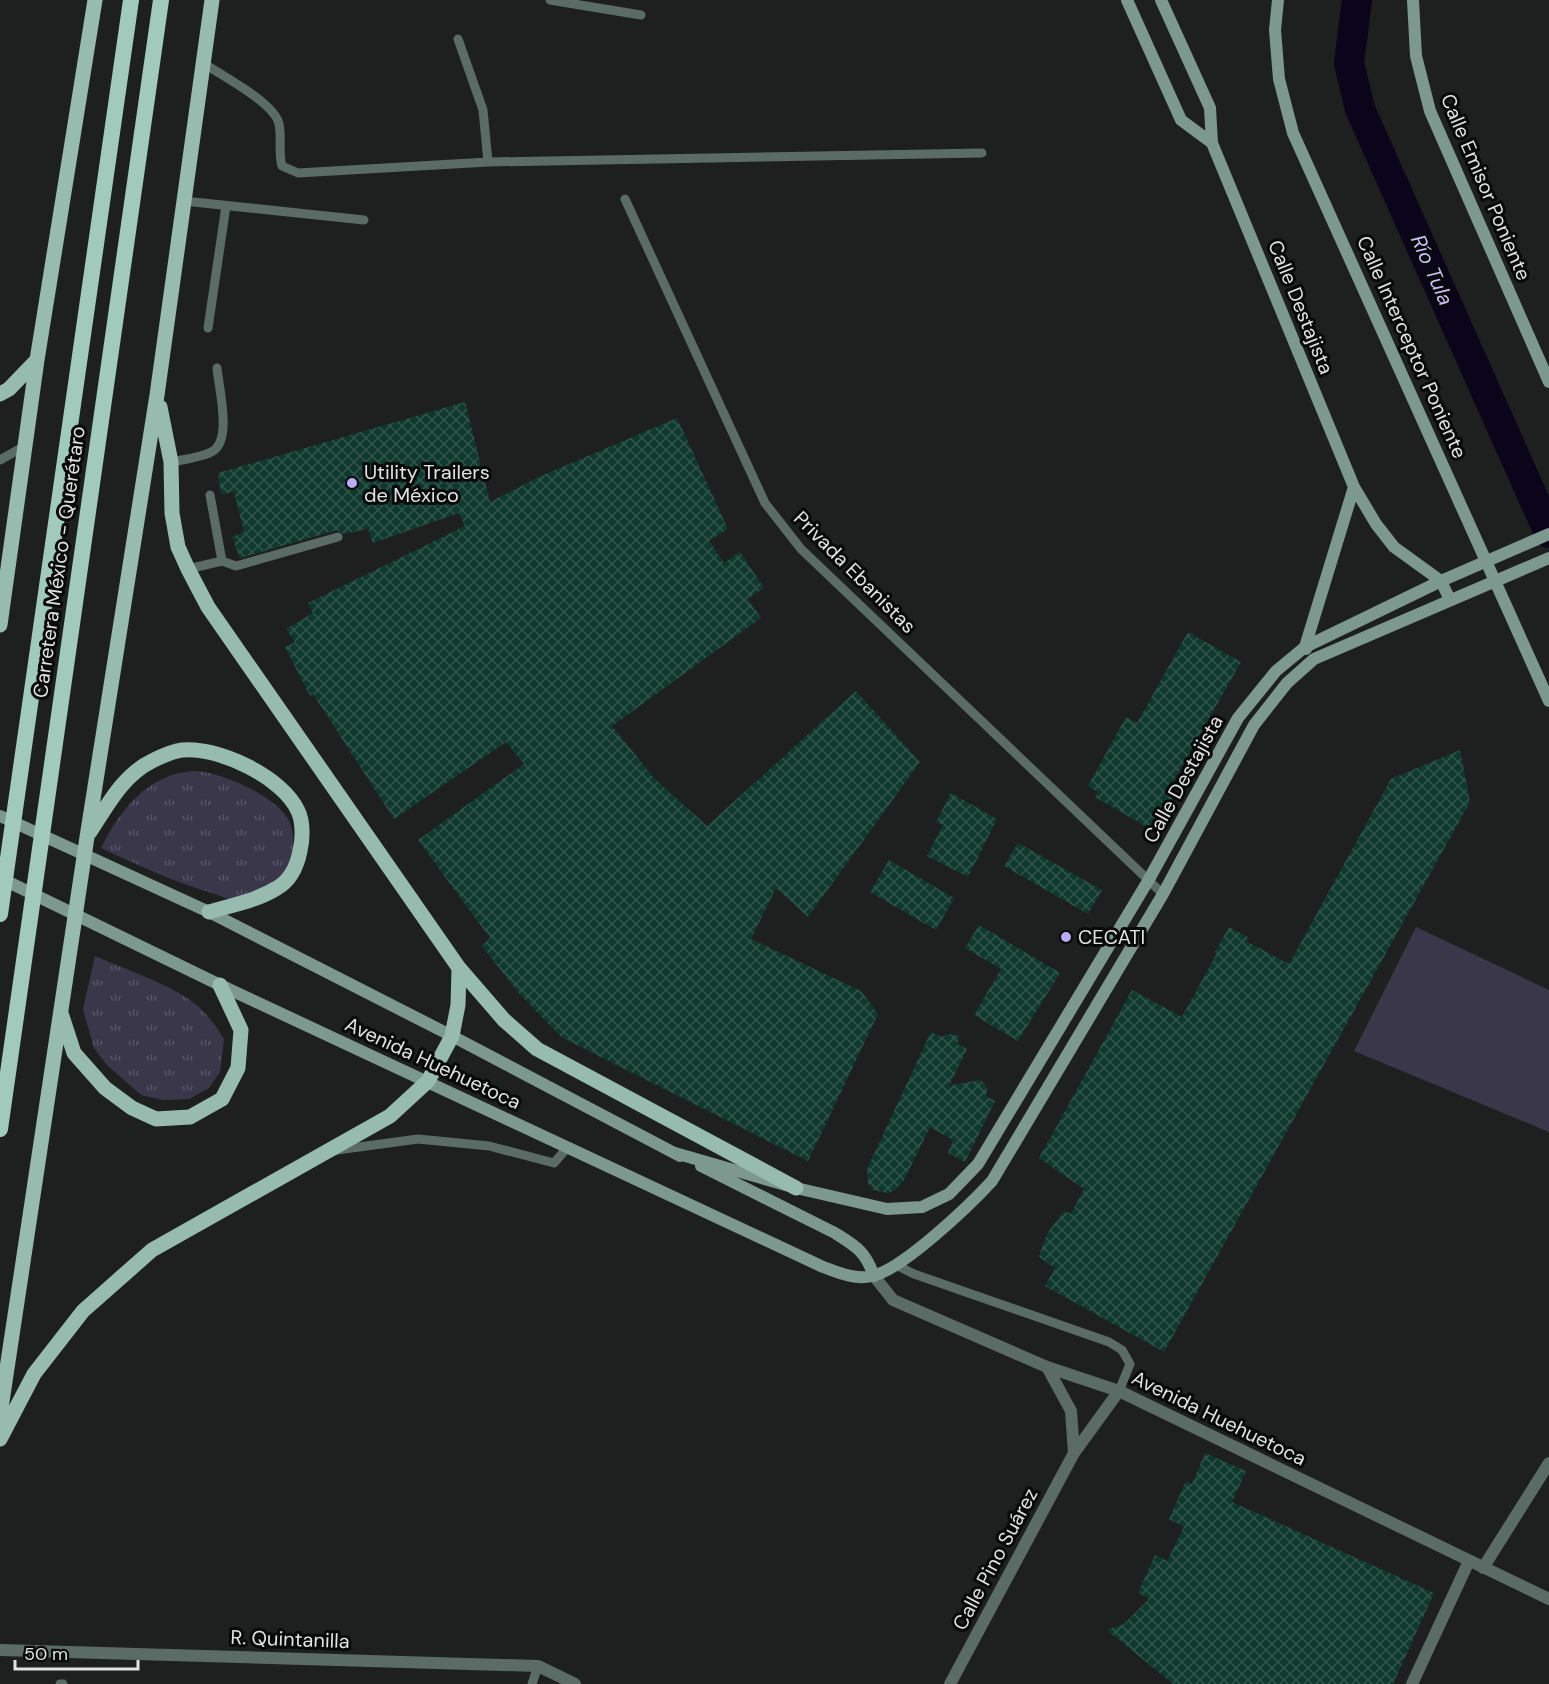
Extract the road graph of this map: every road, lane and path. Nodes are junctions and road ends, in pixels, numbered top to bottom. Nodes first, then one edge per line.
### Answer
1 (95, 0) edge
2 (131, 0) edge
3 (160, 0) edge
4 (212, 0) edge
5 (550, 0) edge
6 (1127, 0) edge
7 (1161, 0) edge
8 (1278, 0) edge
9 (1413, 0) edge
10 (641, 15) dead end
11 (458, 39) dead end
12 (203, 63) junction
13 (1212, 142) junction
14 (982, 153) dead end
15 (488, 162) junction
16 (625, 199) dead end
17 (184, 201) junction
18 (226, 206) junction
19 (364, 220) dead end
20 (208, 328) dead end
21 (37, 360) junction
22 (217, 369) dead end
23 (1549, 382) edge
24 (0, 394) edge
25 (158, 395) junction
26 (25, 446) junction
27 (0, 460) edge
28 (171, 462) junction
29 (1353, 487) junction
30 (210, 495) dead end
31 (1549, 534) edge
32 (338, 537) dead end
33 (1549, 558) edge
34 (222, 561) junction
35 (1487, 562) junction
36 (188, 569) junction
37 (1441, 581) junction
38 (1494, 583) junction
39 (1450, 600) junction
40 (0, 623) edge
41 (1305, 647) junction
42 (1314, 659) junction
43 (1549, 702) edge
44 (0, 816) edge
45 (87, 837) junction
46 (0, 878) edge
47 (1148, 881) junction
48 (1163, 894) junction
49 (209, 912) junction
50 (0, 914) edge
51 (459, 968) junction
52 (220, 985) junction
53 (60, 1009) junction
54 (452, 1036) junction
55 (428, 1081) junction
56 (0, 1129) edge
57 (567, 1148) junction
58 (332, 1150) junction
59 (675, 1153) junction
60 (796, 1188) junction
61 (896, 1265) junction
62 (874, 1276) junction
63 (1047, 1367) junction
64 (1119, 1391) junction
65 (0, 1415) edge
66 (0, 1439) edge
67 (1074, 1453) junction
68 (1549, 1463) edge
69 (1469, 1561) junction
70 (1483, 1568) junction
71 (1549, 1599) edge
72 (0, 1650) edge
73 (538, 1666) junction
74 (532, 1684) edge
75 (575, 1684) edge
76 (950, 1684) edge
77 (1412, 1684) edge

1 - 21 main road
2 - 50 highway, Carretera México - Querétaro
3 - 56 highway, Carretera México - Querétaro
4 - 12 main road
5 - 10 lane
6 - 13 main road
7 - 13 main road, Calle Destajista
8 - 35 main road, Calle Interceptor Poniente
9 - 23 main road, Calle Emisor Poniente
11 - 15 lane
12 - 15 lane
12 - 17 main road
13 - 29 main road, Calle Destajista
14 - 15 lane
16 - 47 lane, Privada Ebanistas
17 - 18 lane
17 - 25 main road
18 - 19 lane
18 - 20 lane
21 - 24 main road
21 - 26 main road
22 - 28 lane
25 - 28 main road
25 - 45 main road
26 - 27 lane
26 - 40 main road
28 - 36 main road
29 - 37 main road, Calle Destajista
29 - 41 main road
30 - 34 lane
31 - 35 main road
32 - 34 lane
33 - 38 main road
34 - 36 lane
35 - 37 main road
35 - 38 main road, Calle Interceptor Poniente
36 - 51 main road
37 - 39 main road, Calle Destajista
37 - 41 main road, Calle Destajista
38 - 39 main road
38 - 43 main road, Calle Interceptor Poniente
39 - 42 main road, Calle Destajista
41 - 42 main road
41 - 47 main road, Calle Destajista
42 - 48 main road, Calle Destajista
44 - 49 main road, Avenida Huehuetoca
45 - 49 main road
45 - 53 main road
46 - 52 main road, Avenida Huehuetoca
47 - 48 lane, Privada Ebanistas
47 - 60 main road, Calle Destajista
48 - 61 main road, Calle Destajista
49 - 54 main road, Avenida Huehuetoca
51 - 54 main road
51 - 60 main road
52 - 53 main road
52 - 55 main road, Avenida Huehuetoca
53 - 65 main road
54 - 55 main road
54 - 59 main road, Avenida Huehuetoca
55 - 57 main road, Avenida Huehuetoca
55 - 58 main road
57 - 58 lane
57 - 62 main road, Avenida Huehuetoca
58 - 66 main road
59 - 60 main road, Calle Destajista
59 - 62 main road
61 - 62 main road, Calle Destajista
61 - 64 lane
62 - 63 street, Avenida Huehuetoca
63 - 64 street, Avenida Huehuetoca
63 - 67 street
64 - 67 street, Calle Pino Suárez
64 - 69 street, Avenida Huehuetoca
67 - 76 street, Calle Pino Suárez
68 - 70 street
69 - 70 street, Avenida Huehuetoca
69 - 77 street
70 - 71 street, Avenida Huehuetoca
72 - 73 street, R. Quintanilla
73 - 74 lane
73 - 75 street, R. Quintanilla

